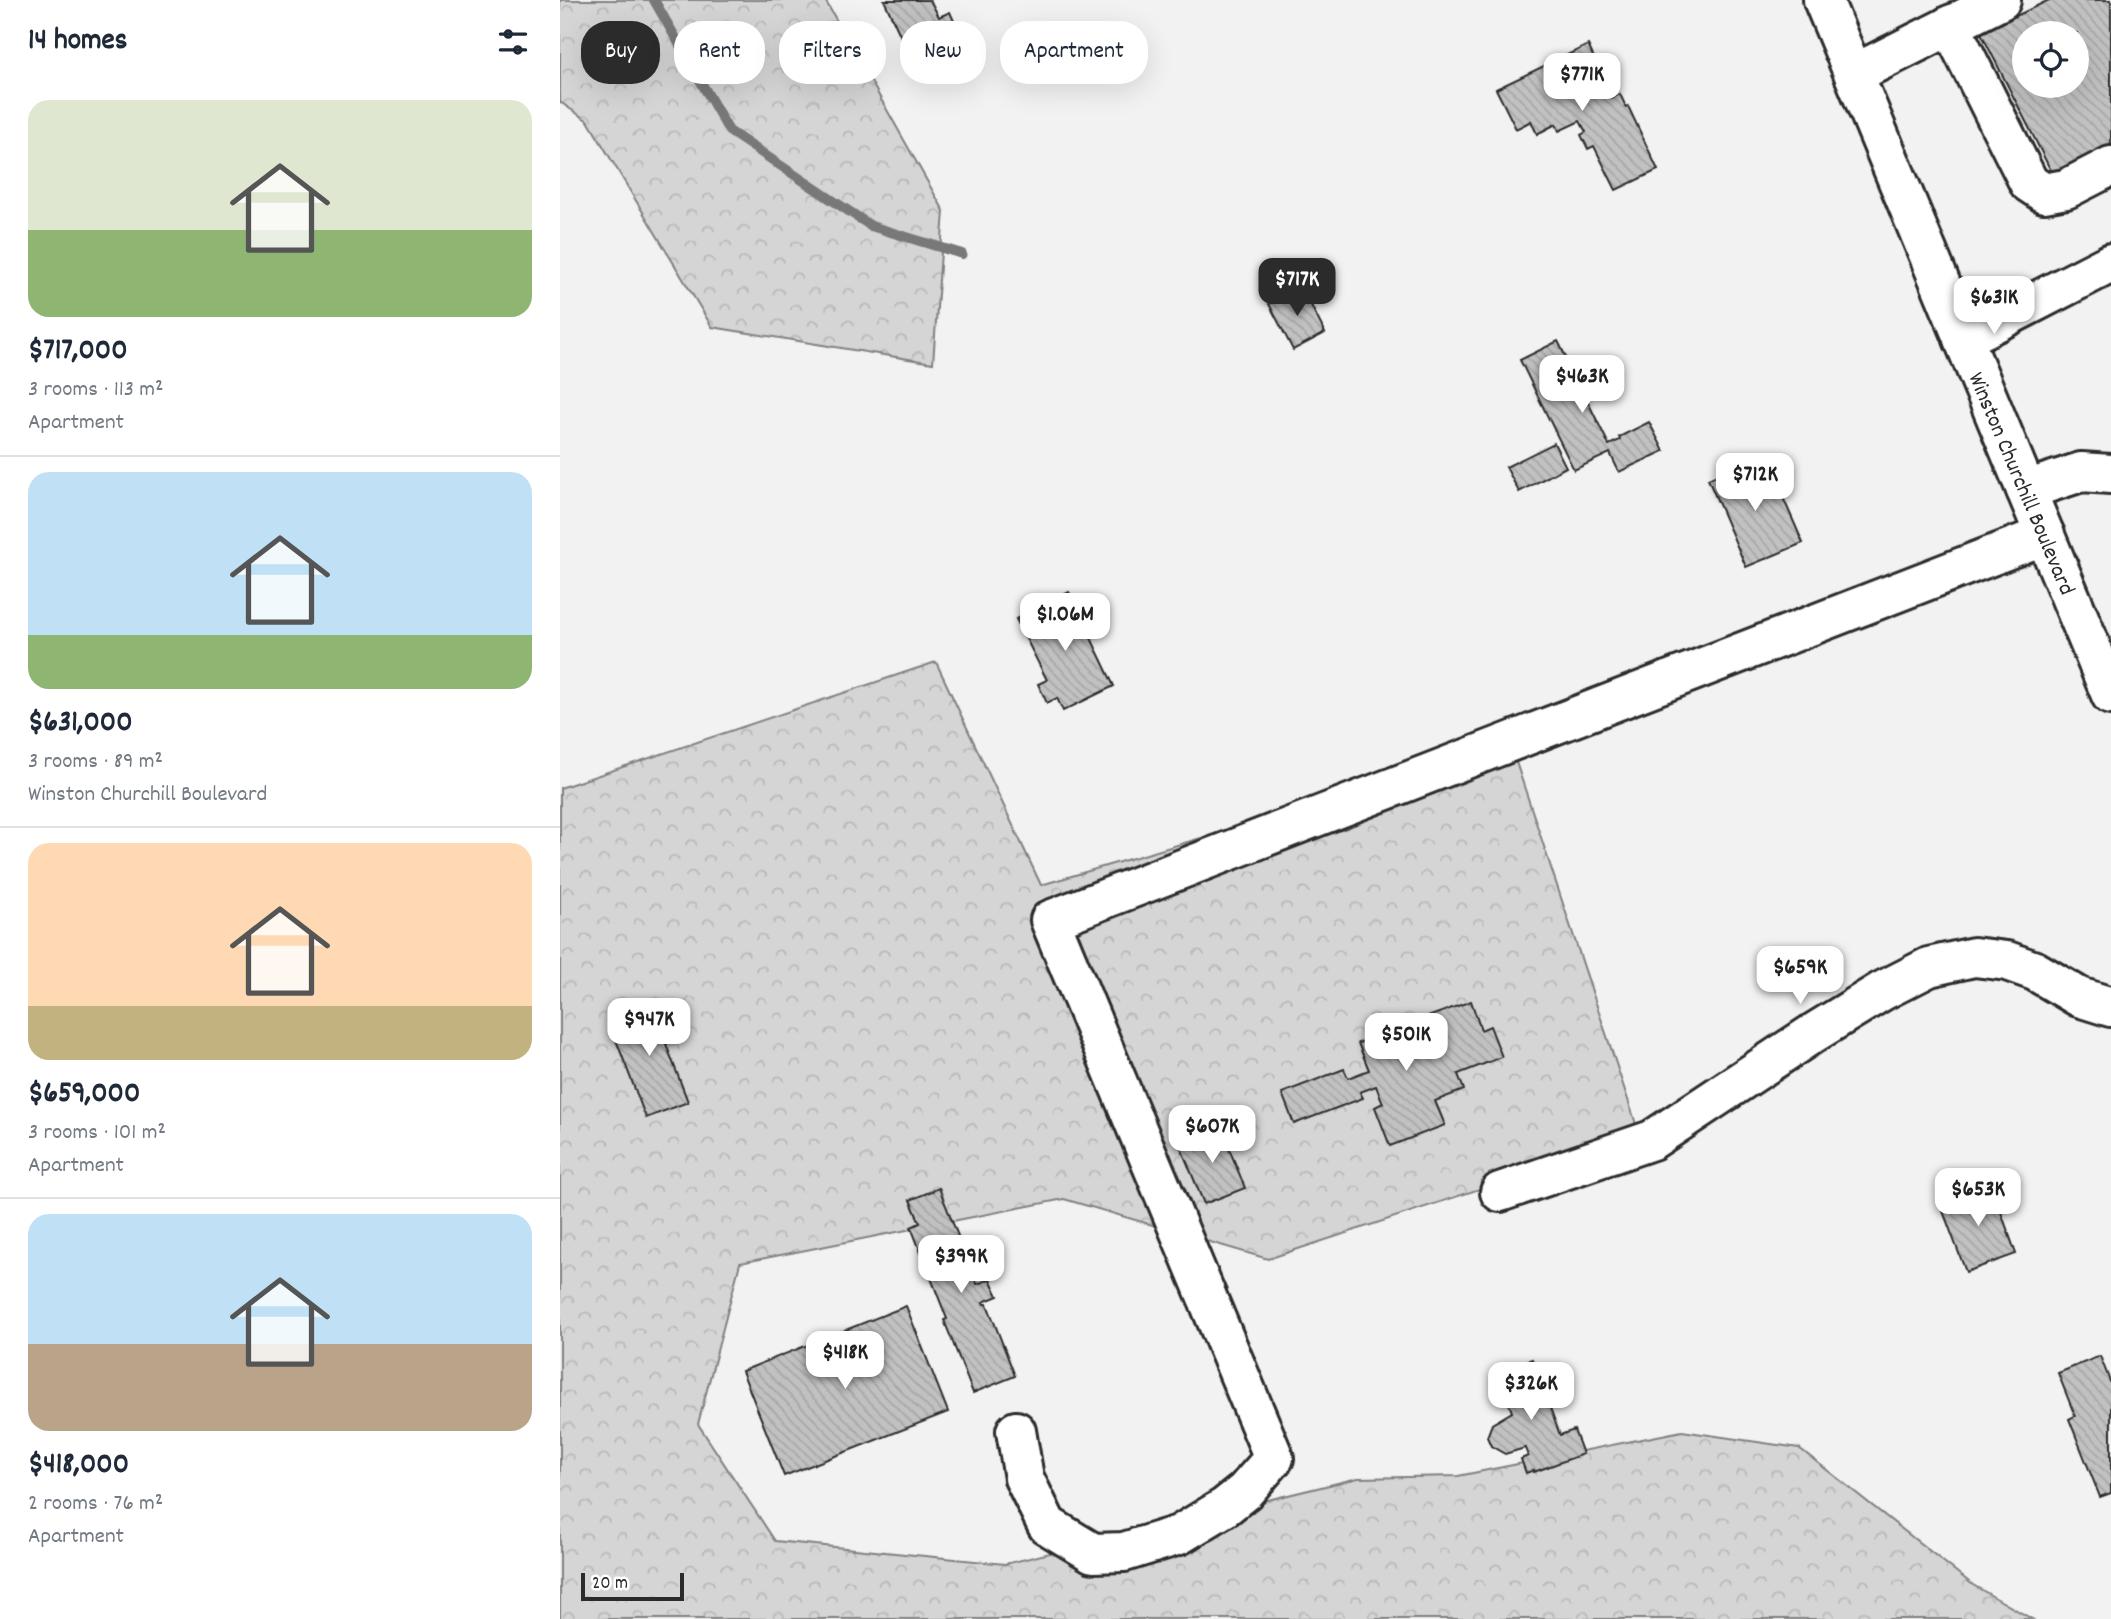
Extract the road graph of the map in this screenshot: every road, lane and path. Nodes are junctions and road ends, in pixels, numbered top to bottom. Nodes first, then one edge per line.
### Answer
1 (1823, 0) edge
2 (2001, 0) edge
3 (1950, 25) junction
4 (1854, 74) junction
5 (2111, 166) edge
6 (2111, 263) edge
7 (1963, 339) junction
8 (2111, 474) edge
9 (2026, 490) junction
10 (2045, 535) junction
11 (2111, 695) edge
12 (2111, 1007) edge
13 (1500, 1192) dead end
14 (1016, 1432) dead end

1 - 4 main road, Winston Churchill Boulevard
2 - 3 main road
3 - 4 main road
3 - 5 main road
4 - 7 main road, Winston Churchill Boulevard
6 - 7 main road
7 - 9 main road, Winston Churchill Boulevard
8 - 9 main road
9 - 10 main road, Winston Churchill Boulevard
10 - 11 main road, Winston Churchill Boulevard
10 - 14 main road
12 - 13 main road

